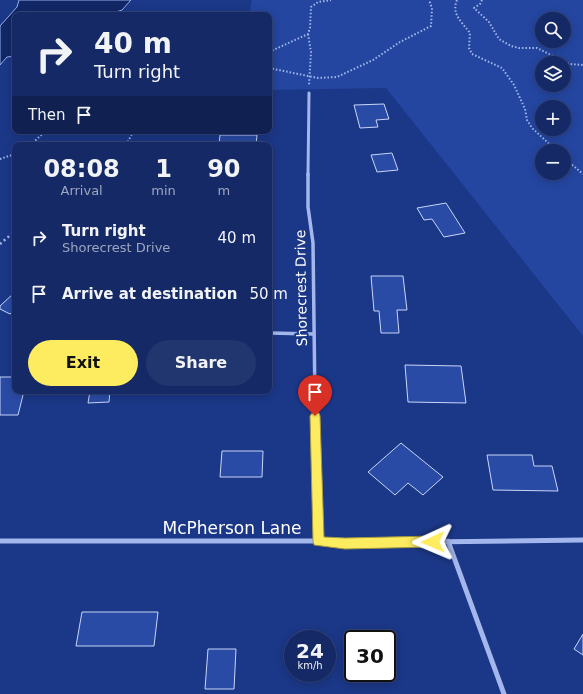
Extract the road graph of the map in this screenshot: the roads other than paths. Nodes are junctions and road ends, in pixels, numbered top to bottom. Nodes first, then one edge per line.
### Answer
1 (309, 93) road end
2 (272, 333) edge
3 (313, 334) junction
4 (583, 540) edge
5 (0, 541) edge
6 (318, 541) junction
7 (448, 541) junction
8 (504, 694) edge

1 - 3 street, Shorecrest Drive
2 - 3 street
3 - 6 street, Shorecrest Drive
4 - 7 street, McPherson Lane
5 - 6 street, McPherson Lane
6 - 7 street, McPherson Lane
7 - 8 street

